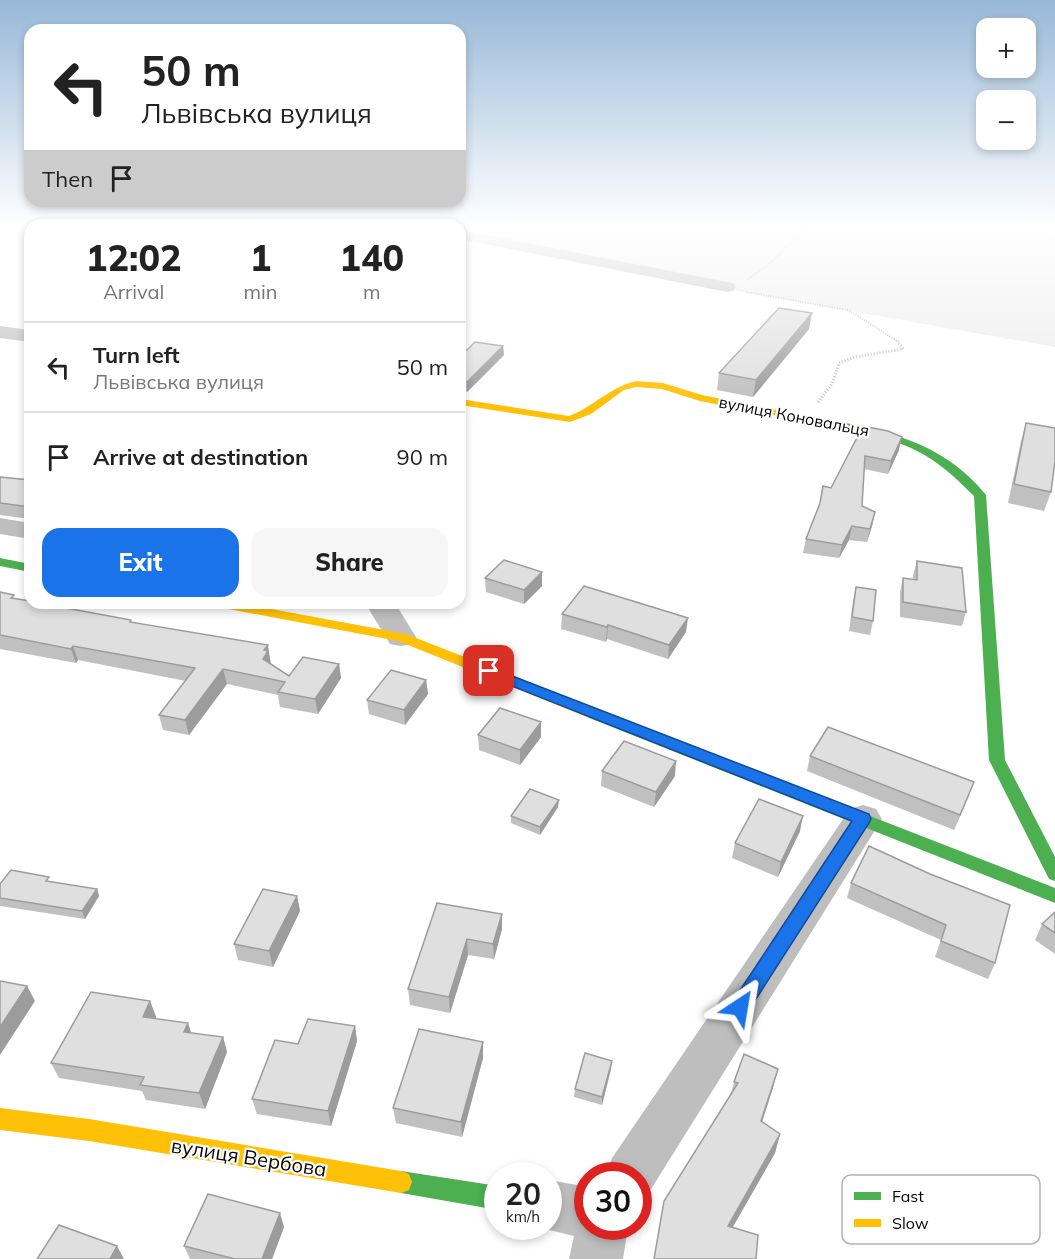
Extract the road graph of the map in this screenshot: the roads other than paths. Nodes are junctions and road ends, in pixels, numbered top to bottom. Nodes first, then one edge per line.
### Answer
1 (715, 284) edge
2 (727, 286) road end
3 (0, 332) edge
4 (24, 335) edge
5 (466, 403) edge
6 (0, 526) edge
7 (24, 530) edge
8 (0, 562) edge
9 (24, 567) edge
10 (250, 609) edge
11 (384, 609) edge
12 (401, 637) junction
13 (863, 819) junction
14 (1055, 874) edge
15 (1055, 896) edge
16 (0, 1119) edge
17 (639, 1162) edge
18 (484, 1196) edge
19 (600, 1240) edge
20 (596, 1259) edge

1 - 2 street
3 - 4 street
5 - 14 street, вулиця Коновальця
6 - 7 street
8 - 9 street
10 - 12 street
11 - 12 street
12 - 13 street
13 - 15 street
13 - 17 street
16 - 18 street, вулиця Вербова
19 - 20 street

